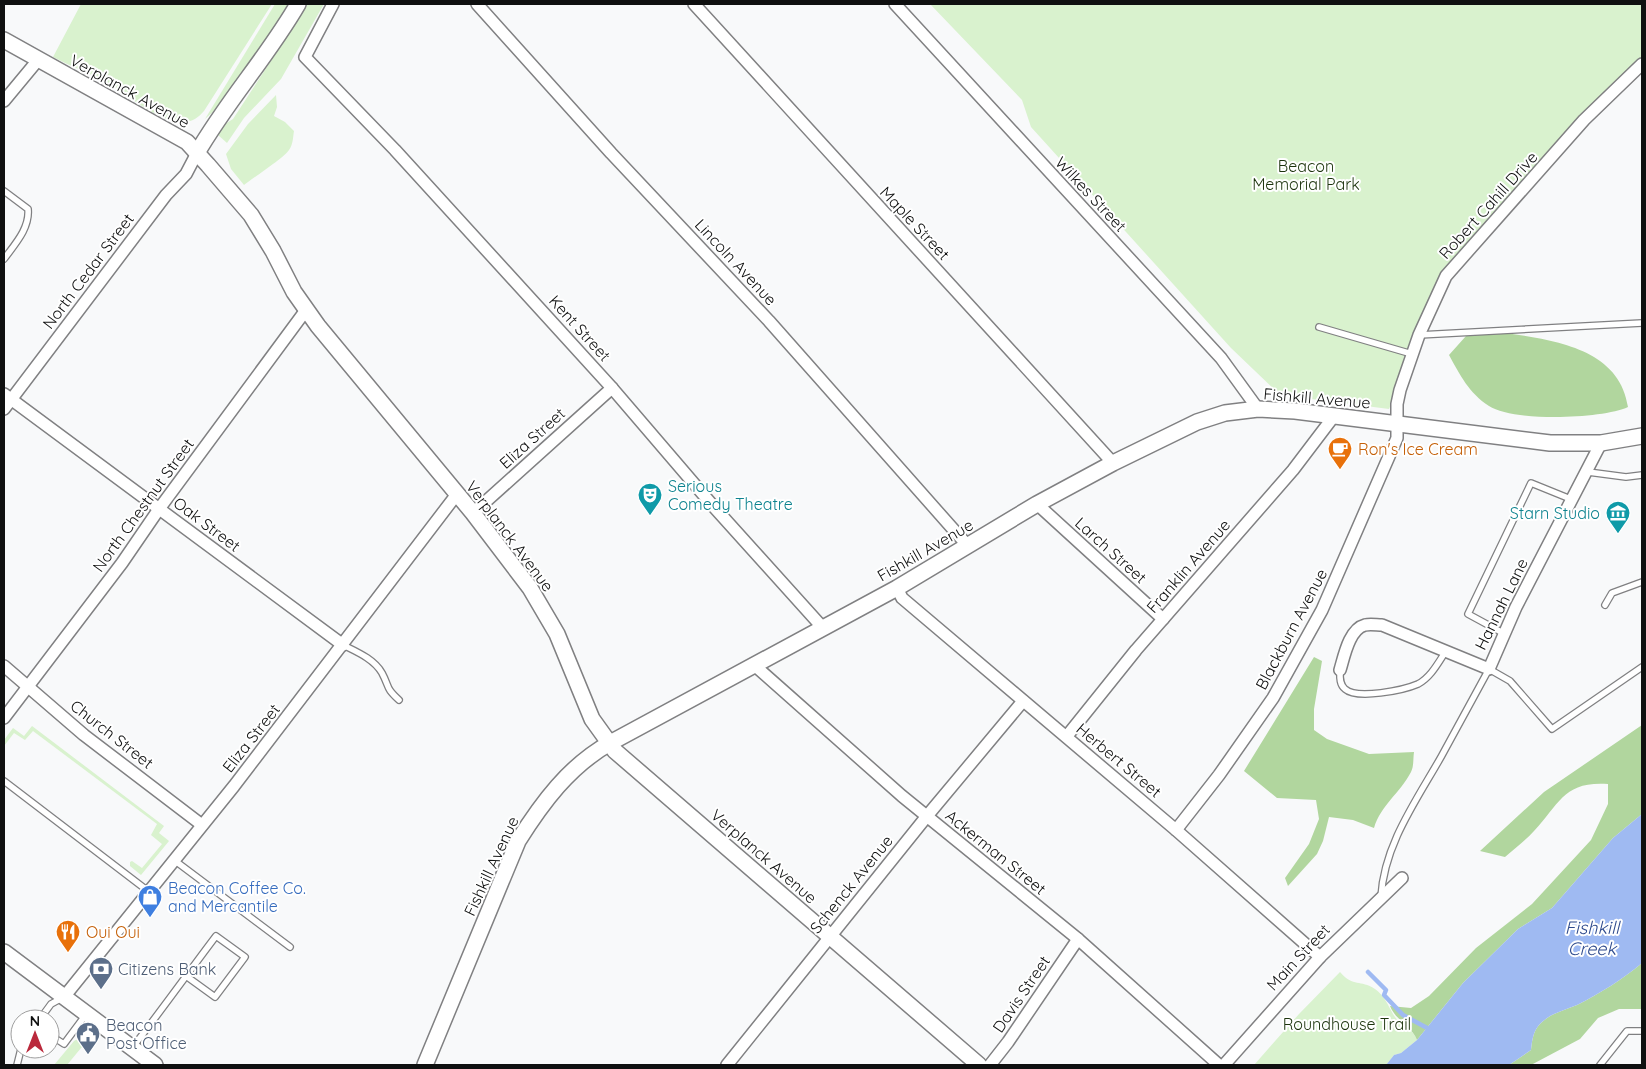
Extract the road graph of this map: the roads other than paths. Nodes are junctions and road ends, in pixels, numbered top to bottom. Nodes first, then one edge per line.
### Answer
1 (298, 4) edge
2 (334, 4) edge
3 (476, 4) edge
4 (694, 4) edge
5 (895, 4) edge
6 (4, 40) edge
7 (38, 60) junction
8 (1642, 64) edge
9 (4, 101) edge
10 (197, 153) junction
11 (4, 192) edge
12 (4, 259) edge
13 (306, 310) junction
14 (1642, 323) edge
15 (1319, 327) dead end
16 (1419, 335) junction
17 (1412, 354) junction
18 (612, 388) junction
19 (6, 401) edge
20 (1258, 409) junction
21 (1334, 416) junction
22 (1397, 424) junction
23 (1642, 436) edge
24 (1601, 443) junction
25 (1113, 463) junction
26 (1588, 472) junction
27 (1642, 475) edge
28 (457, 494) junction
29 (1573, 500) junction
30 (1037, 504) junction
31 (158, 509) junction
32 (473, 513) junction
33 (968, 546) junction
34 (1642, 582) edge
35 (896, 588) junction
36 (1605, 605) dead end
37 (1163, 619) junction
38 (823, 628) junction
39 (1503, 633) junction
40 (343, 645) junction
41 (1446, 651) junction
42 (753, 664) junction
43 (4, 666) edge
44 (1642, 667) edge
45 (1488, 669) junction
46 (1340, 670) joint
47 (29, 687) junction
48 (399, 700) dead end
49 (1022, 701) junction
50 (4, 718) edge
51 (1067, 736) junction
52 (610, 743) junction
53 (4, 781) edge
54 (926, 816) junction
55 (202, 825) junction
56 (1176, 830) junction
57 (174, 860) junction
58 (1402, 878) dead end
59 (148, 891) junction
60 (1381, 897) junction
61 (829, 936) junction
62 (1078, 939) junction
63 (290, 947) dead end
64 (4, 952) edge
65 (1320, 957) junction
66 (186, 976) junction
67 (64, 997) junction
68 (49, 1009) edge
69 (87, 1013) junction
70 (66, 1026) dead end
71 (74, 1031) junction
72 (1642, 1031) edge
73 (62, 1033) dead end
74 (69, 1038) junction
75 (60, 1041) edge
76 (132, 1048) junction
77 (155, 1065) edge
78 (425, 1065) edge
79 (727, 1065) edge
80 (979, 1065) edge
81 (990, 1065) edge
82 (1219, 1065) edge
83 (1224, 1065) edge
84 (1600, 1065) edge

1 - 10 main road
2 - 18 street, Kent Street
3 - 33 street, Lincoln Avenue
4 - 25 street, Maple Street
5 - 20 street, Wilkes Street
6 - 7 main road, Verplanck Avenue
7 - 9 street
7 - 10 main road, Verplanck Avenue
8 - 16 street, Robert Cahill Drive
10 - 13 main road, Verplanck Avenue
10 - 19 street, North Cedar Street
11 - 12 lane
13 - 28 main road, Verplanck Avenue
13 - 31 street, North Chestnut Street
14 - 16 lane
15 - 17 lane
16 - 17 street, Robert Cahill Drive
17 - 22 street, Robert Cahill Drive
18 - 32 street, Eliza Street
18 - 38 street, Kent Street
19 - 31 street, Oak Street
20 - 21 main road, Fishkill Avenue
20 - 25 main road, Fishkill Avenue
21 - 22 main road, Fishkill Avenue
21 - 37 street, Franklin Avenue
22 - 24 main road, Fishkill Avenue
22 - 56 street, Blackburn Avenue
23 - 24 main road, Fishkill Avenue
24 - 26 street, Hannah Lane
25 - 30 main road, Fishkill Avenue
26 - 27 lane
26 - 29 street, Hannah Lane
28 - 32 main road, Verplanck Avenue
28 - 40 street, Eliza Street
29 - 39 street, Hannah Lane
29 - 39 lane
30 - 33 main road, Fishkill Avenue
30 - 37 street, Larch Street
31 - 40 street, Oak Street
31 - 47 street, North Chestnut Street
32 - 52 main road, Verplanck Avenue
33 - 35 main road, Fishkill Avenue
34 - 36 lane
35 - 38 main road, Fishkill Avenue
35 - 49 street, Herbert Street
37 - 51 street, Franklin Avenue
38 - 42 main road, Fishkill Avenue
39 - 45 street, Hannah Lane
40 - 48 lane
40 - 55 street, Eliza Street
41 - 45 street, Hannah Lane
41 - 46 lane
41 - 46 street, Hannah Lane
42 - 52 main road, Fishkill Avenue
42 - 54 street, Ackerman Street
43 - 47 street, Church Street
44 - 45 lane
45 - 60 lane
47 - 50 street, North Chestnut Street
47 - 55 street, Church Street
49 - 51 street, Herbert Street
49 - 54 street, Schenck Avenue
51 - 56 street, Herbert Street
52 - 61 main road, Verplanck Avenue
52 - 78 main road, Fishkill Avenue
53 - 59 lane
54 - 61 street, Schenck Avenue
54 - 62 street, Ackerman Street
55 - 57 street, Eliza Street
56 - 65 street, Herbert Street
57 - 59 street, Eliza Street
57 - 63 lane
58 - 60 street, Main Street
59 - 67 street, Eliza Street
60 - 65 street, Main Street
61 - 79 street, Schenck Avenue
61 - 80 main road, Verplanck Avenue
62 - 81 street, Davis Street
62 - 82 street, Ackerman Street
64 - 67 main road
65 - 83 street, Main Street
66 - 66 lane
66 - 76 lane
67 - 68 lane
67 - 69 main road
69 - 71 lane
69 - 76 main road
70 - 71 lane
71 - 74 lane
72 - 84 lane
73 - 74 lane
74 - 75 lane
76 - 77 main road

